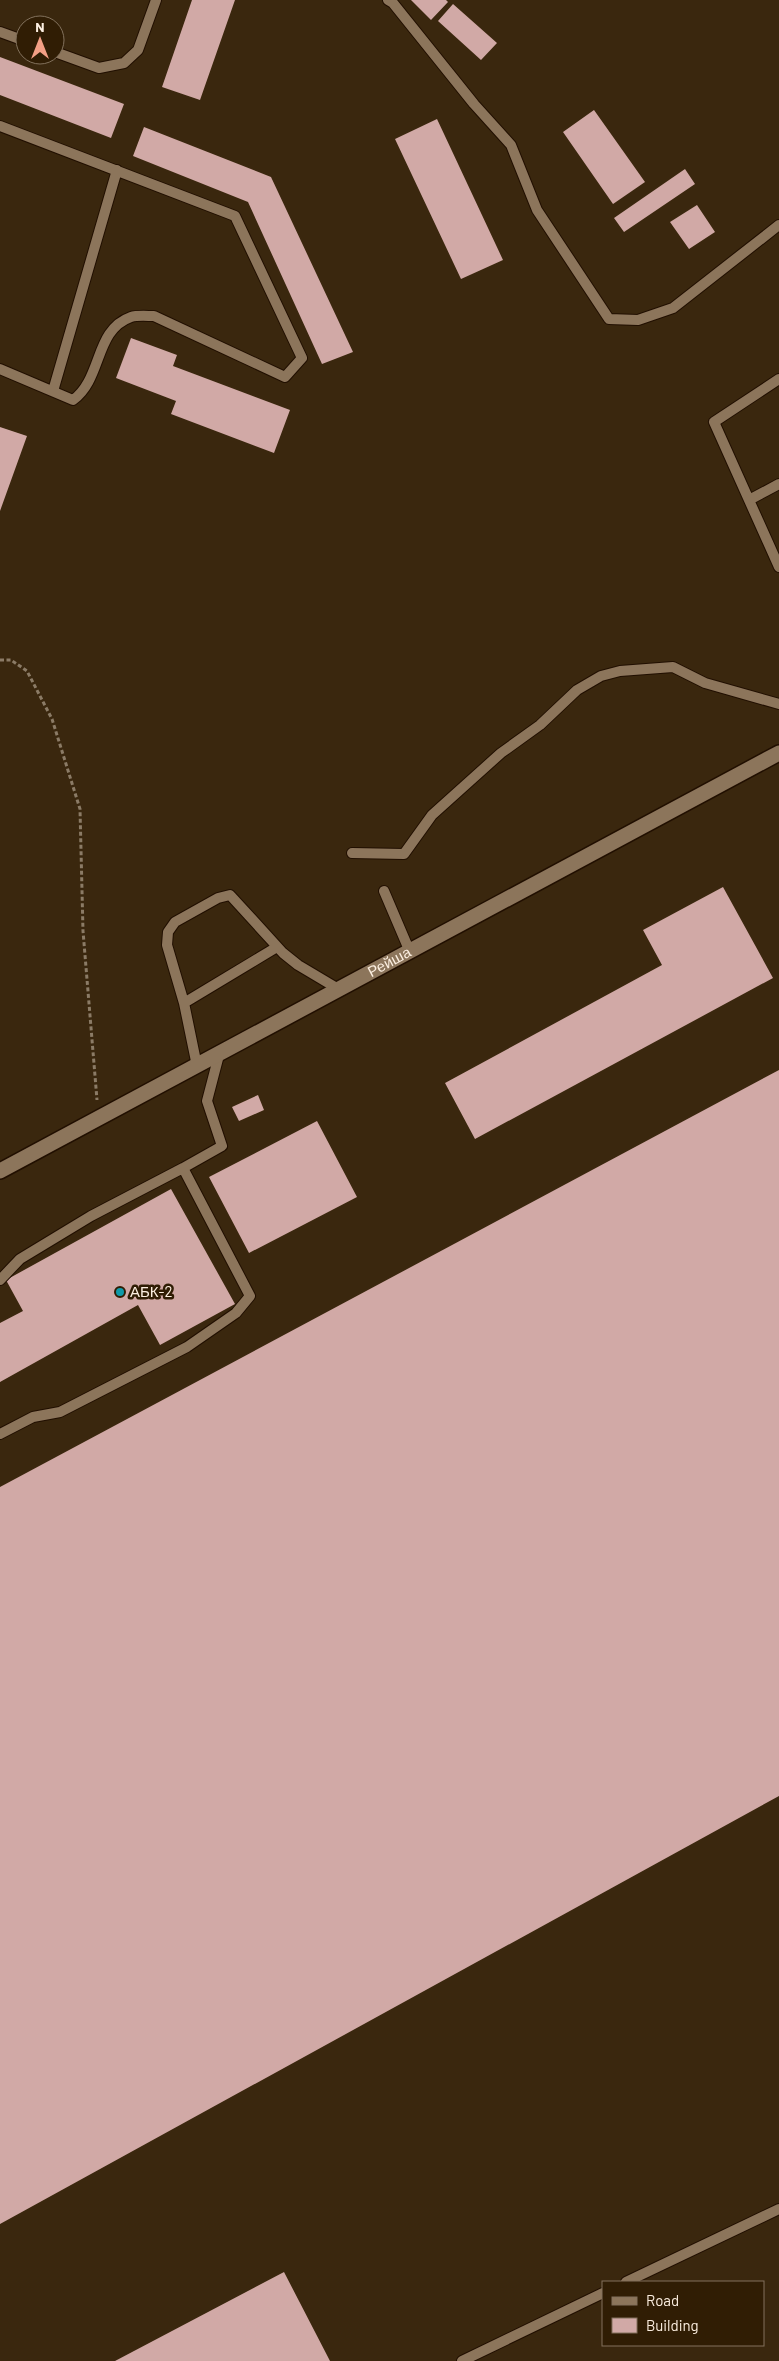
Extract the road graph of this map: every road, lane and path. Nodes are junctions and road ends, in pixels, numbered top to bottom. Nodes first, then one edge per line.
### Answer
1 (156, 0) edge
2 (388, 0) edge
3 (0, 32) edge
4 (15, 37) edge
5 (65, 56) edge
6 (0, 126) edge
7 (117, 170) junction
8 (779, 225) edge
9 (0, 369) edge
10 (779, 379) edge
11 (53, 391) junction
12 (779, 484) edge
13 (749, 500) junction
14 (779, 567) edge
15 (0, 660) edge
16 (779, 704) edge
17 (779, 753) edge
18 (352, 853) dead end
19 (384, 891) dead end
20 (277, 947) junction
21 (410, 952) junction
22 (340, 990) junction
23 (184, 1003) junction
24 (219, 1055) junction
25 (197, 1066) junction
26 (99, 1118) junction
27 (183, 1168) junction
28 (0, 1171) edge
29 (0, 1280) edge
30 (0, 1434) edge
31 (779, 2209) edge
32 (628, 2281) edge
33 (602, 2293) edge
34 (462, 2361) edge

1 - 5 lane
2 - 8 lane
3 - 4 lane
6 - 7 lane
7 - 11 lane
7 - 11 lane
9 - 11 lane
10 - 13 lane
12 - 13 lane
13 - 14 lane
15 - 26 path
16 - 18 lane
17 - 21 street, Рейша
19 - 21 lane
20 - 22 lane
20 - 23 lane
20 - 23 lane
21 - 22 street, Рейша
22 - 24 street, Рейша
23 - 25 lane
24 - 25 street, Рейша
24 - 27 lane
25 - 26 street, Рейша
26 - 28 street, Рейша
27 - 29 lane
27 - 30 lane
31 - 32 lane
33 - 34 lane

